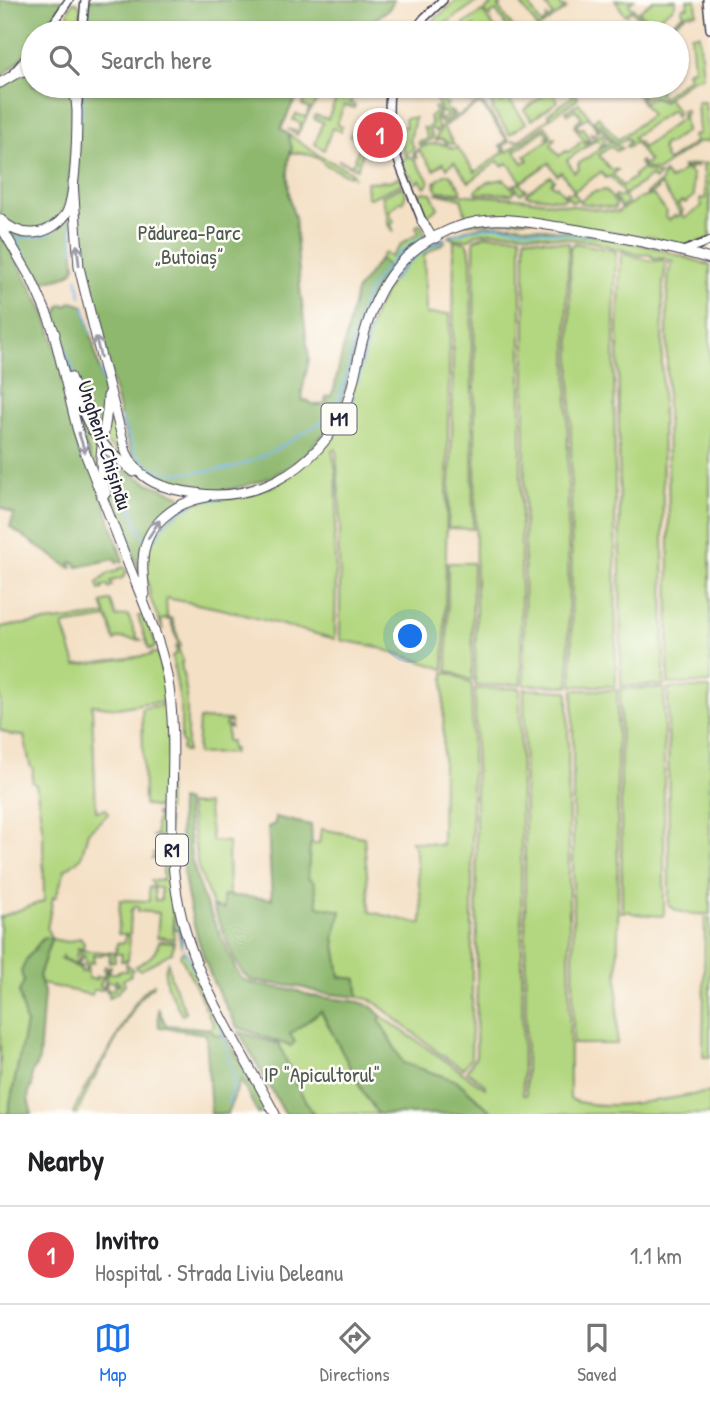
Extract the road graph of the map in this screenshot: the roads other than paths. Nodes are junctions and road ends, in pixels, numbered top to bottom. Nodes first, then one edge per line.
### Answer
1 (69, 0) edge
2 (81, 0) edge
3 (443, 0) edge
4 (707, 0) edge
5 (55, 21) edge
6 (82, 21) edge
7 (422, 21) edge
8 (710, 29) edge
9 (21, 64) edge
10 (21, 71) edge
11 (9, 77) junction
12 (0, 83) edge
13 (75, 98) edge
14 (78, 98) edge
15 (390, 98) edge
16 (77, 111) junction
17 (73, 182) junction
18 (0, 219) edge
19 (490, 220) junction
20 (424, 221) junction
21 (529, 223) junction
22 (0, 225) edge
23 (432, 238) junction
24 (710, 241) edge
25 (682, 251) junction
26 (710, 259) edge
27 (390, 275) junction
28 (53, 330) junction
29 (105, 372) junction
30 (145, 478) junction
31 (212, 496) junction
32 (132, 569) junction
33 (145, 594) junction
34 (277, 1114) edge

1 - 5 main road
2 - 6 main road
3 - 7 main road
4 - 8 main road
9 - 11 main road
10 - 11 highway
11 - 12 highway
13 - 16 highway
14 - 16 main road
15 - 20 main road
16 - 17 highway
17 - 18 highway
29 -> 17 highway
19 - 20 highway
19 - 21 highway, M1
19 - 23 highway, M1
20 - 23 highway
20 - 27 highway, M1
21 - 23 highway, M1
21 - 25 highway, M1
21 - 27 highway, M1
22 - 28 highway, M1
23 - 27 highway, M1
24 - 25 main road
25 - 26 highway, M1
27 - 31 highway, M1
28 - 30 highway, M1, bridge
28 -> 32 highway, Ungheni-Chișinău / R1
29 - 30 highway
29 - 32 highway, Ungheni-Chișinău / R1
30 - 31 highway, M1
33 -> 31 highway
32 - 33 highway, R1
32 - 34 highway, R1
33 - 34 highway, R1

